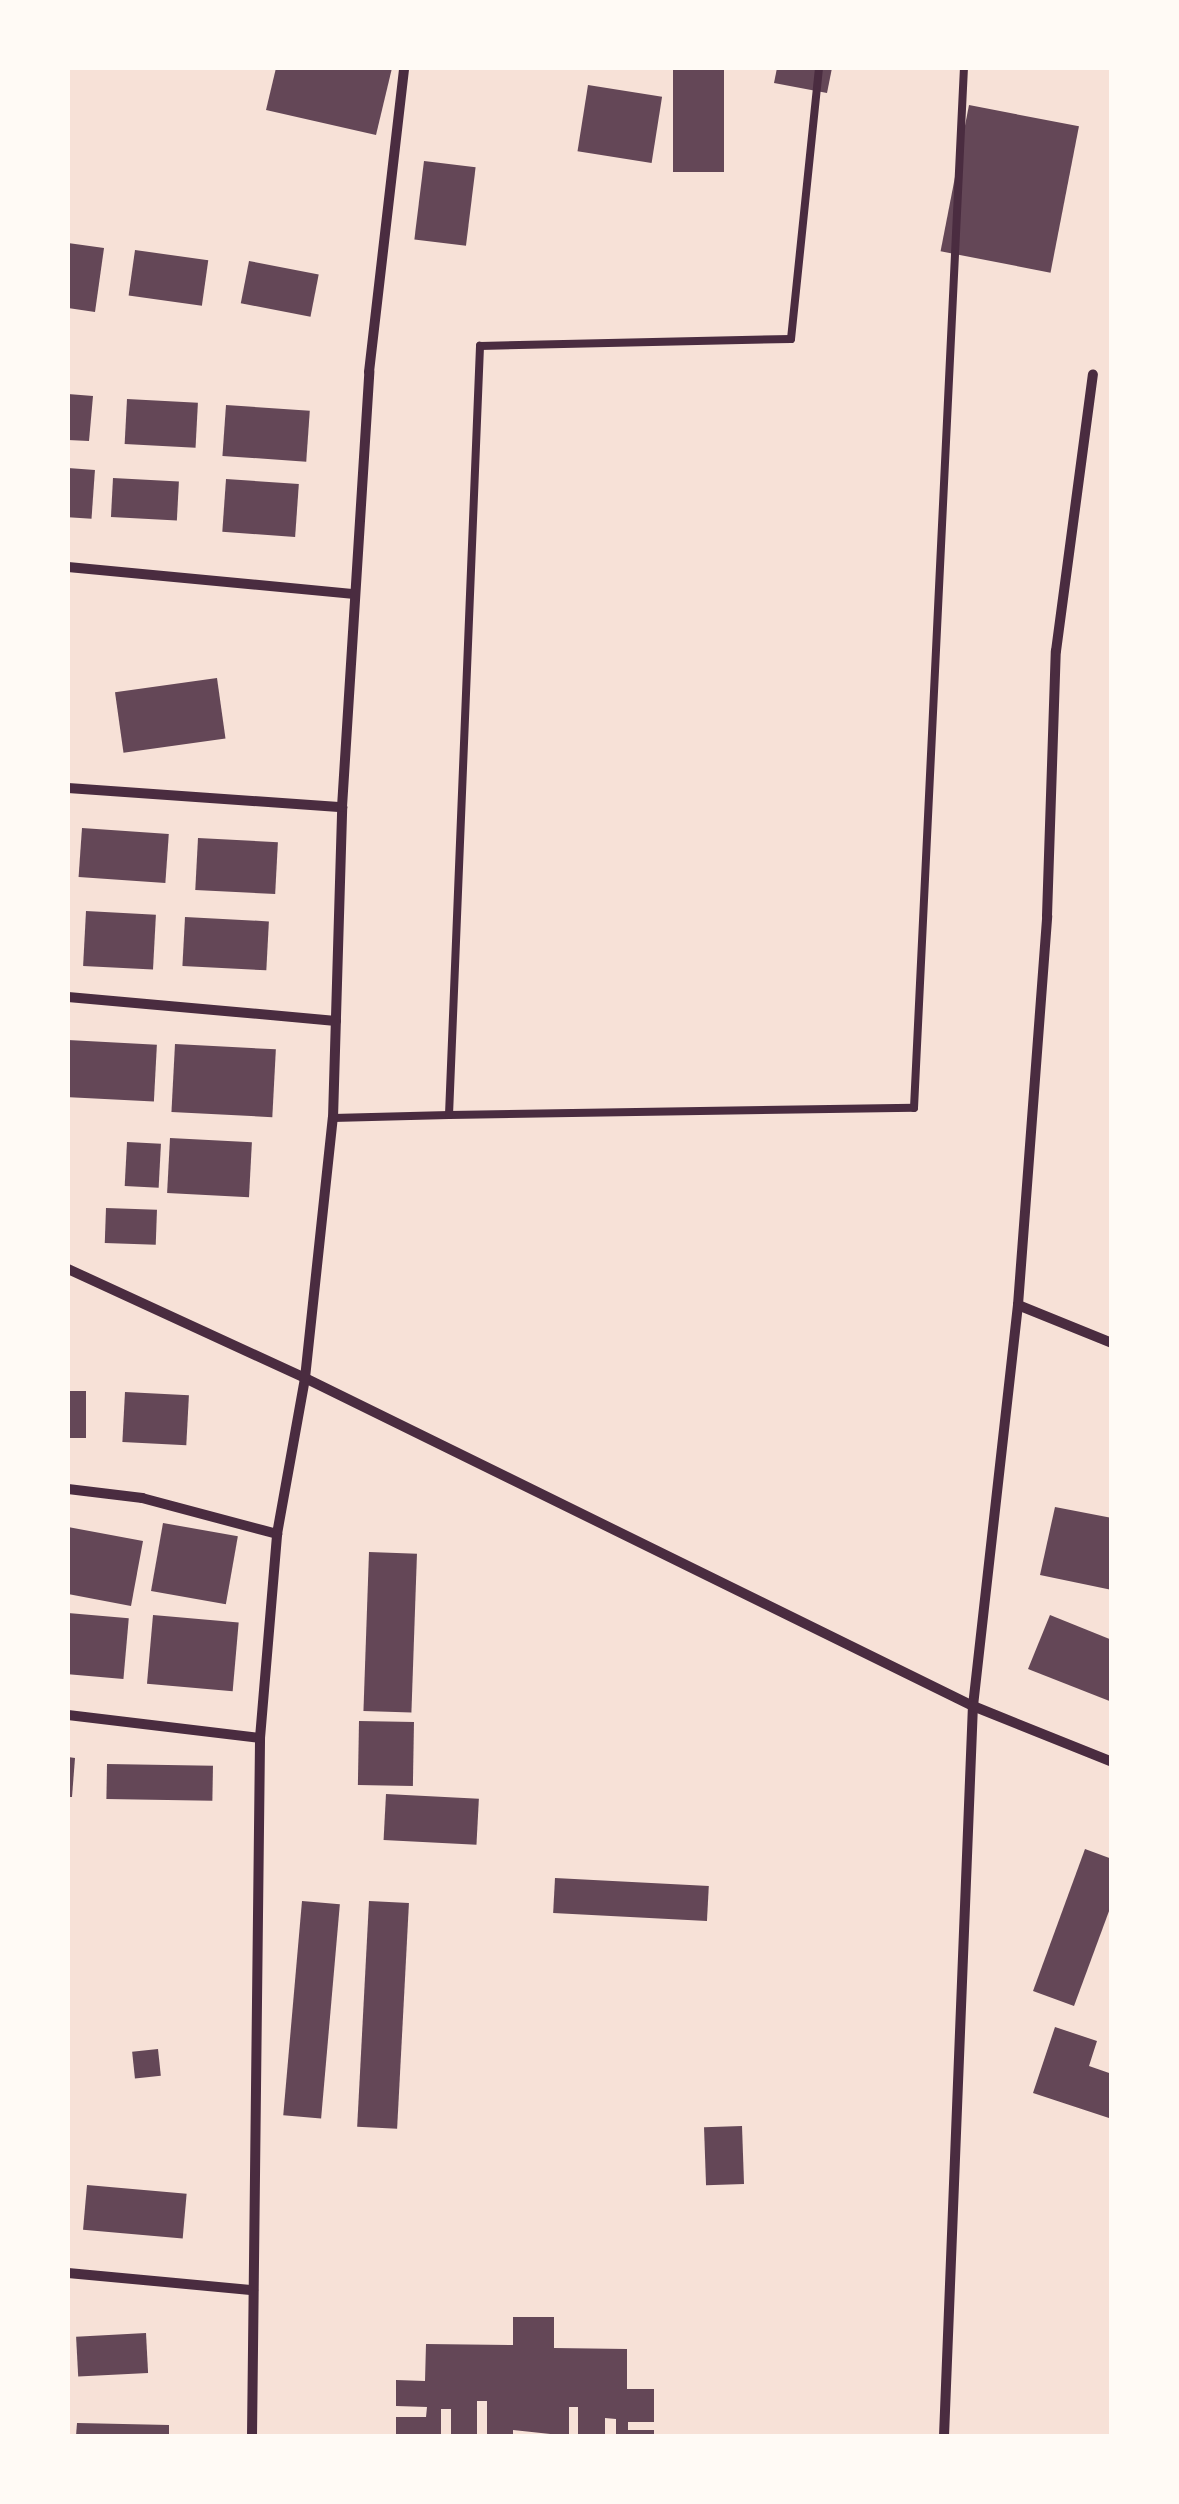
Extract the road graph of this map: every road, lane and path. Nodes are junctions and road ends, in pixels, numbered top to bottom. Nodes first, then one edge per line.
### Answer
1 (404, 68) edge
2 (819, 68) edge
3 (964, 68) edge
4 (1093, 374) dead end
5 (68, 566) edge
6 (355, 594) junction
7 (68, 788) edge
8 (342, 807) junction
9 (68, 997) edge
10 (336, 1020) junction
11 (449, 1116) junction
12 (333, 1118) junction
13 (68, 1269) edge
14 (1018, 1304) junction
15 (1112, 1343) edge
16 (306, 1378) junction
17 (68, 1489) edge
18 (277, 1534) junction
19 (973, 1706) junction
20 (68, 1715) edge
21 (260, 1738) junction
22 (1112, 1762) edge
23 (68, 2273) edge
24 (253, 2290) junction
25 (252, 2436) edge
26 (944, 2436) edge

1 - 6 street
2 - 11 lane
3 - 11 lane
4 - 14 street
5 - 6 street
6 - 8 street
7 - 8 street
8 - 10 street
9 - 10 street
10 - 12 street
11 - 12 lane
12 - 16 street
13 - 16 street
14 - 15 street
14 - 19 street
16 - 18 street
16 - 19 street
17 - 18 street
18 - 21 street
19 - 22 street
19 - 26 street
20 - 21 street
21 - 24 street
23 - 24 street
24 - 25 street

